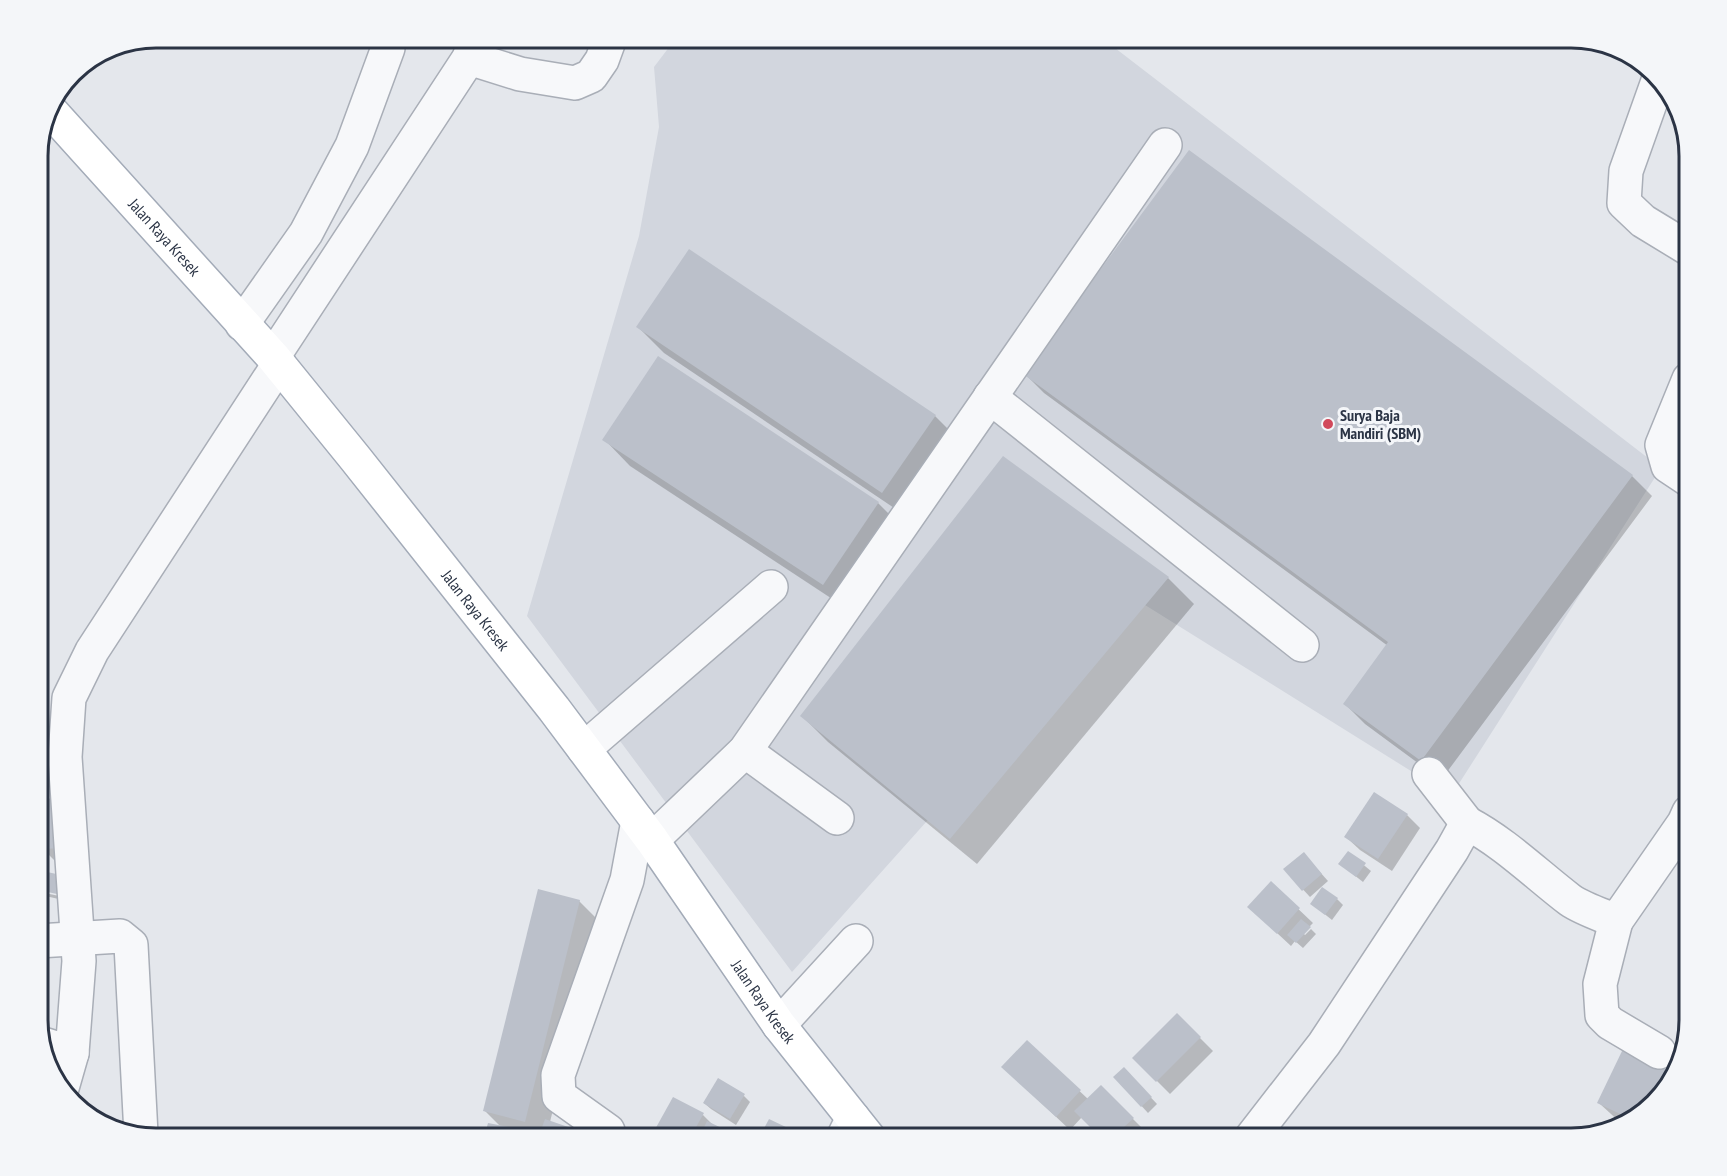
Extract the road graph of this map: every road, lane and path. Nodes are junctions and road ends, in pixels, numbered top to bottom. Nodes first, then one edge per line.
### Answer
1 (388, 48) edge
2 (472, 48) edge
3 (606, 48) edge
4 (1655, 89) edge
5 (56, 116) edge
6 (1165, 144) dead end
7 (1679, 243) edge
8 (242, 324) junction
9 (276, 360) junction
10 (990, 397) junction
11 (1679, 404) edge
12 (1679, 473) edge
13 (771, 587) dead end
14 (1302, 645) dead end
15 (584, 749) junction
16 (745, 751) junction
17 (1429, 774) dead end
18 (837, 818) dead end
19 (1467, 823) junction
20 (645, 830) junction
21 (1679, 830) edge
22 (1616, 921) junction
23 (77, 939) junction
24 (48, 940) edge
25 (856, 941) dead end
26 (779, 1025) junction
27 (57, 1049) edge
28 (1659, 1052) dead end
29 (60, 1069) edge
30 (141, 1127) edge
31 (605, 1128) edge
32 (852, 1128) edge
33 (1259, 1128) edge

1 - 8 street
2 - 3 street
2 - 9 street
4 - 7 street
5 - 8 main road, Jalan Raya Kresek
6 - 10 street
8 - 9 main road, Jalan Raya Kresek
9 - 15 main road, Jalan Raya Kresek
9 - 23 street
10 - 14 street
10 - 16 street
11 - 12 street
13 - 15 street
15 - 20 main road, Jalan Raya Kresek
16 - 18 street
16 - 20 street
17 - 19 street
19 - 22 street
19 - 33 street
20 - 26 main road, Jalan Raya Kresek
20 - 31 street
21 - 22 street
22 - 28 street
23 - 24 street
23 - 27 street
23 - 30 street
25 - 26 street
26 - 32 main road, Jalan Raya Kresek
27 - 29 street

